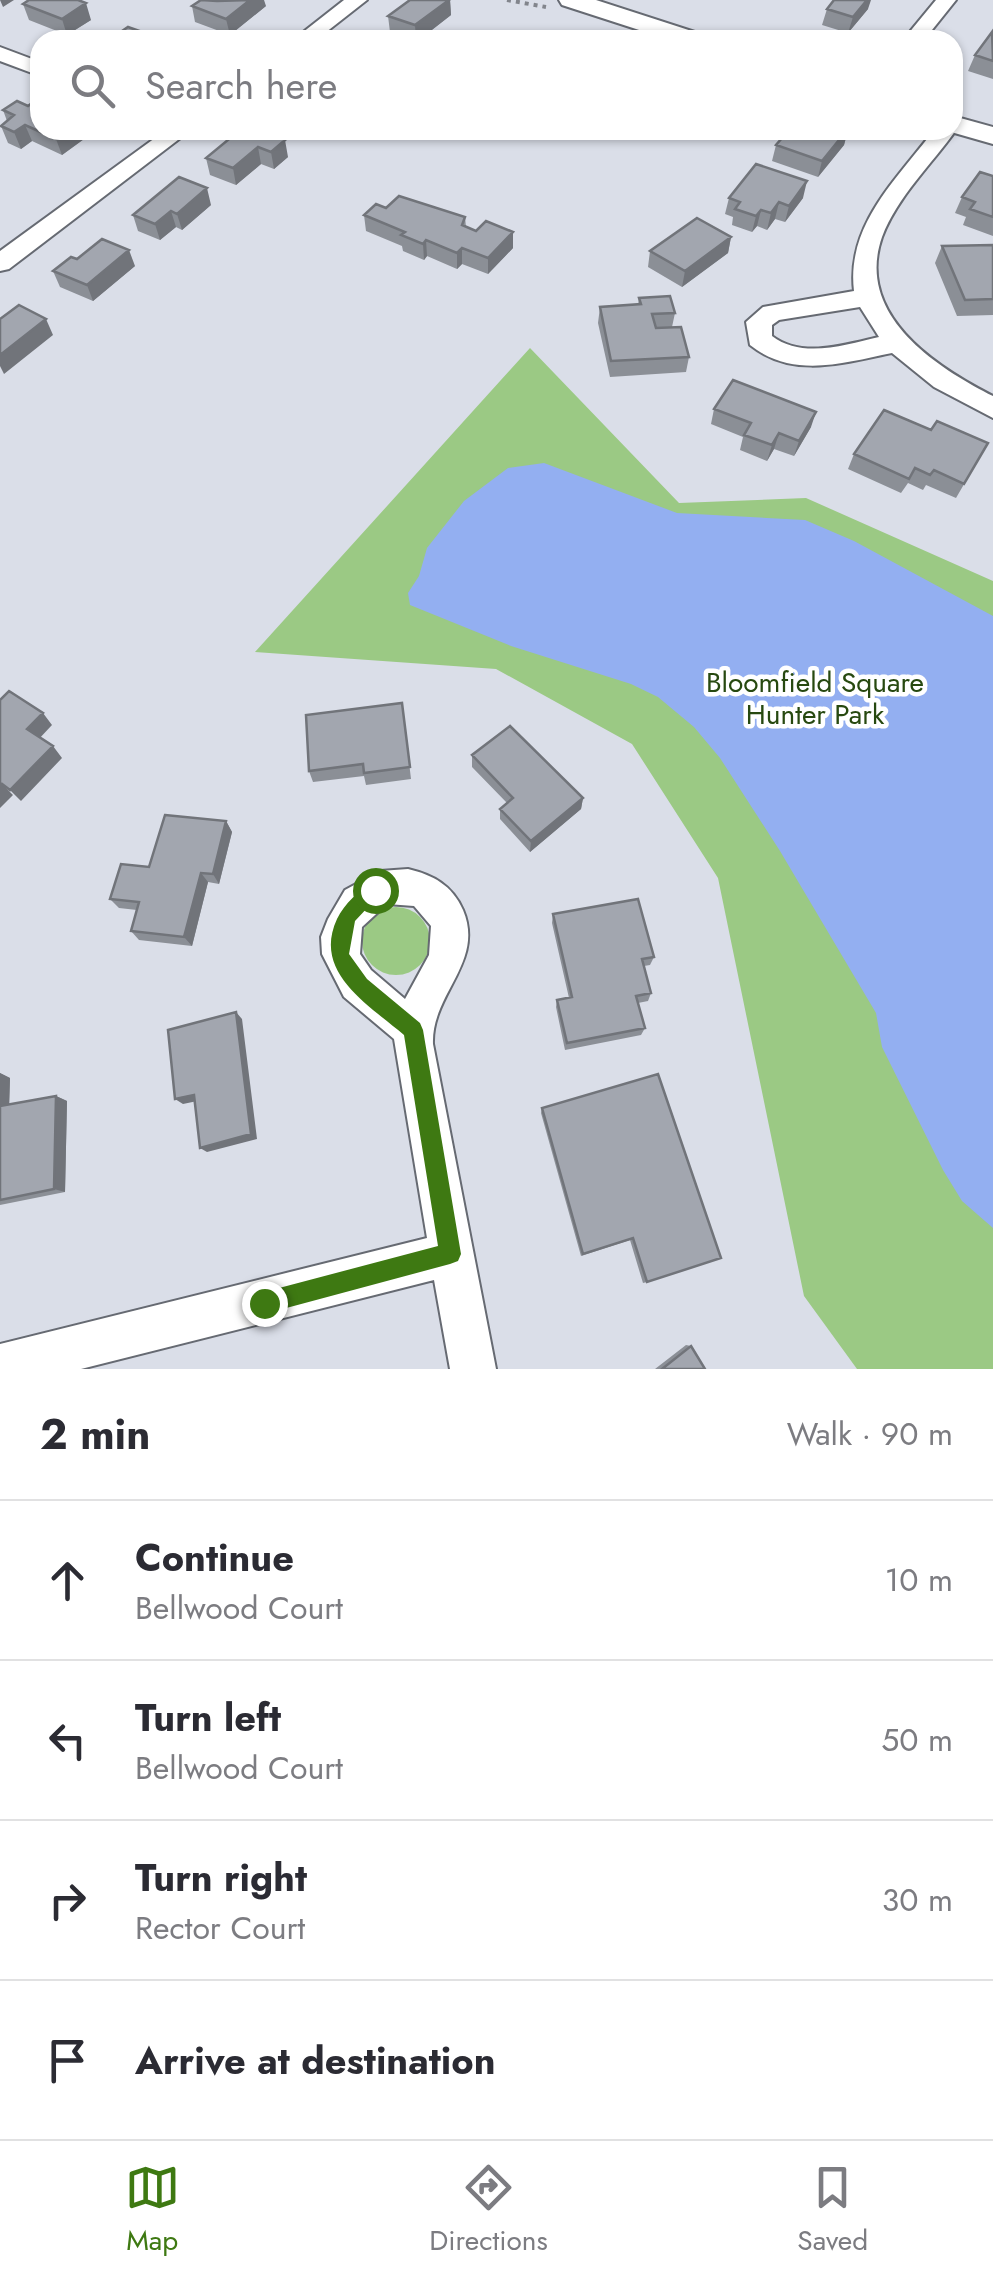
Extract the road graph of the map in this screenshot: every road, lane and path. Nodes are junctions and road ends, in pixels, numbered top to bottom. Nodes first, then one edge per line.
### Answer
1 (356, 0) edge
2 (946, 0) edge
3 (587, 2) edge
4 (316, 30) edge
5 (667, 30) edge
6 (921, 30) edge
7 (0, 54) edge
8 (30, 66) edge
9 (963, 127) edge
10 (993, 136) edge
11 (166, 140) edge
12 (938, 140) edge
13 (0, 262) edge
14 (870, 297) junction
15 (896, 343) junction
16 (993, 408) edge
17 (413, 1030) dead end
18 (450, 1254) junction
19 (0, 1366) edge
20 (473, 1369) edge

1 - 4 street
2 - 6 street
3 - 5 street
7 - 8 street
9 - 10 street
11 - 13 street
12 - 14 street
14 - 15 street
14 - 15 street
15 - 16 street
17 - 18 street
18 - 19 street
18 - 20 street

